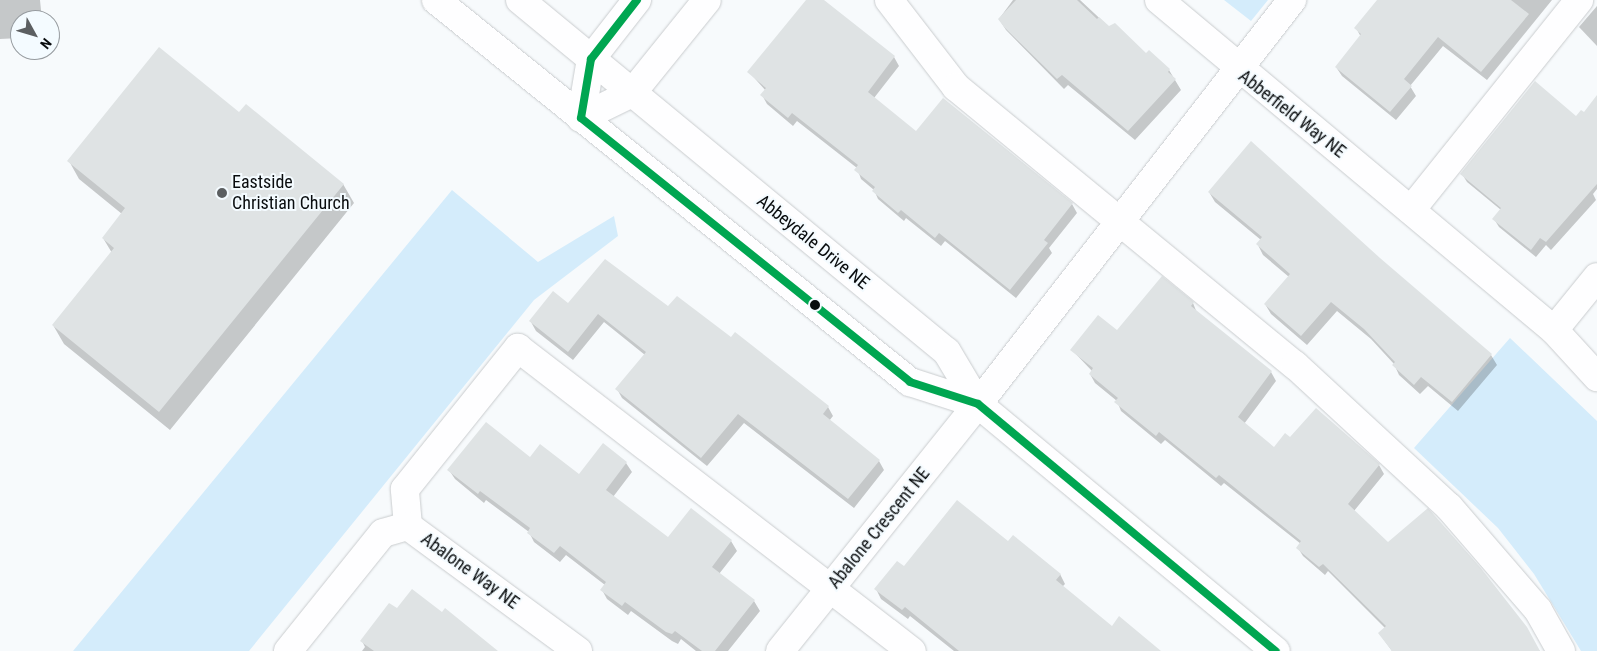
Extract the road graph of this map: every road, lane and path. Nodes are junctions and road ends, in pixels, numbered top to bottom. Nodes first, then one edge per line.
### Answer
1 (436, 0) edge
2 (520, 0) edge
3 (637, 0) edge
4 (707, 0) edge
5 (889, 0) edge
6 (1159, 0) edge
7 (1292, 0) edge
8 (1579, 0) edge
9 (591, 59) junction
10 (1237, 67) junction
11 (632, 93) junction
12 (581, 118) junction
13 (1411, 210) junction
14 (1120, 224) junction
15 (1597, 277) edge
16 (1554, 330) junction
17 (1597, 377) edge
18 (978, 404) junction
19 (408, 526) junction
20 (830, 588) junction
21 (288, 651) edge
22 (578, 651) edge
23 (780, 651) edge
24 (912, 651) edge
25 (1276, 651) edge
26 (1561, 651) edge

1 - 12 street, Abbeydale Drive NE
2 - 9 street, Abbeydale Drive NE
3 - 9 street
4 - 11 street
5 - 14 street
6 - 10 street
7 - 10 street
8 - 13 street
9 - 11 street, Abbeydale Drive NE
9 - 12 street
10 - 13 street, Abberfield Way NE
10 - 14 street, Abberfield Way NE
11 - 12 street
11 - 18 street, Abbeydale Drive NE
12 - 18 street, Abbeydale Drive NE
13 - 16 street, Abberfield Way NE
14 - 18 street, Abberfield Way NE
14 - 26 street
15 - 16 street
16 - 17 street, Abberfield Way NE
18 - 20 street, Abalone Crescent NE
18 - 25 street, Abbeydale Drive NE
19 - 20 street
19 - 21 street, Abalone Way NE
19 - 22 street, Abalone Way NE
20 - 23 street, Abalone Crescent NE
20 - 24 street

